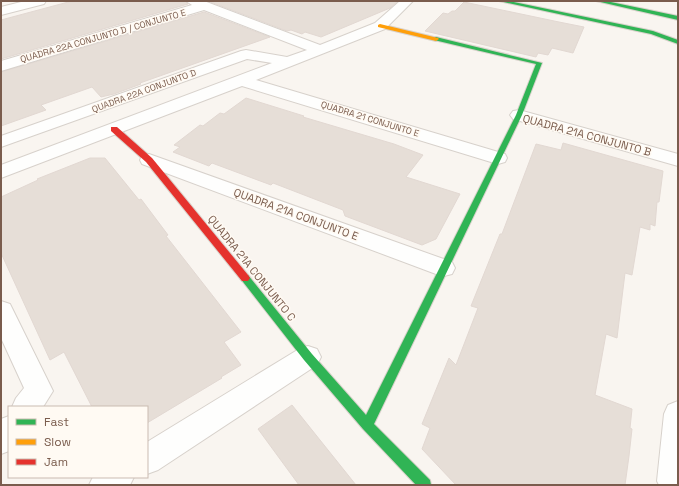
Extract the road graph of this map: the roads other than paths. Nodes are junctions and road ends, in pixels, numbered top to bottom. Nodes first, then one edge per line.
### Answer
1 (40, 1) edge
2 (407, 1) edge
3 (502, 1) edge
4 (599, 1) edge
5 (198, 4) edge
6 (8, 7) edge
7 (678, 18) edge
8 (380, 26) junction
9 (678, 42) edge
10 (319, 49) junction
11 (288, 62) junction
12 (1, 66) edge
13 (241, 81) junction
14 (519, 115) junction
15 (114, 129) junction
16 (1, 142) edge
17 (498, 158) junction
18 (149, 160) junction
19 (678, 160) edge
20 (1, 172) edge
21 (444, 268) junction
22 (1, 311) edge
23 (308, 357) junction
24 (27, 406) edge
25 (678, 414) edge
26 (367, 425) junction
27 (8, 431) edge
28 (1, 440) edge
29 (148, 458) edge
30 (116, 478) edge
31 (105, 485) edge
32 (425, 485) edge
33 (678, 485) edge

1 - 6 street
2 - 8 street
3 - 9 street
4 - 7 street
5 - 10 street
5 - 12 street, QUADRA 22A CONJUNTO D / CONJUNTO E
8 - 10 street
8 - 14 street
10 - 11 street
11 - 13 street
11 - 16 street, QUADRA 22A CONJUNTO D
13 - 15 street
13 - 17 street, QUADRA 21 CONJUNTO E
14 - 17 street, QUADRA 21A CONJUNTO B
14 - 19 street, QUADRA 21A CONJUNTO B
15 - 18 street, QUADRA 21A CONJUNTO C
15 - 20 street
17 - 21 street, QUADRA 21A CONJUNTO B
18 - 21 street, QUADRA 21A CONJUNTO E
18 - 23 street, QUADRA 21A CONJUNTO C
21 - 26 street
22 - 24 street
23 - 26 street, QUADRA 21A CONJUNTO C
23 - 29 street
25 - 33 street
26 - 32 street, QUADRA 21A CONJUNTO C
27 - 28 street
30 - 31 street

